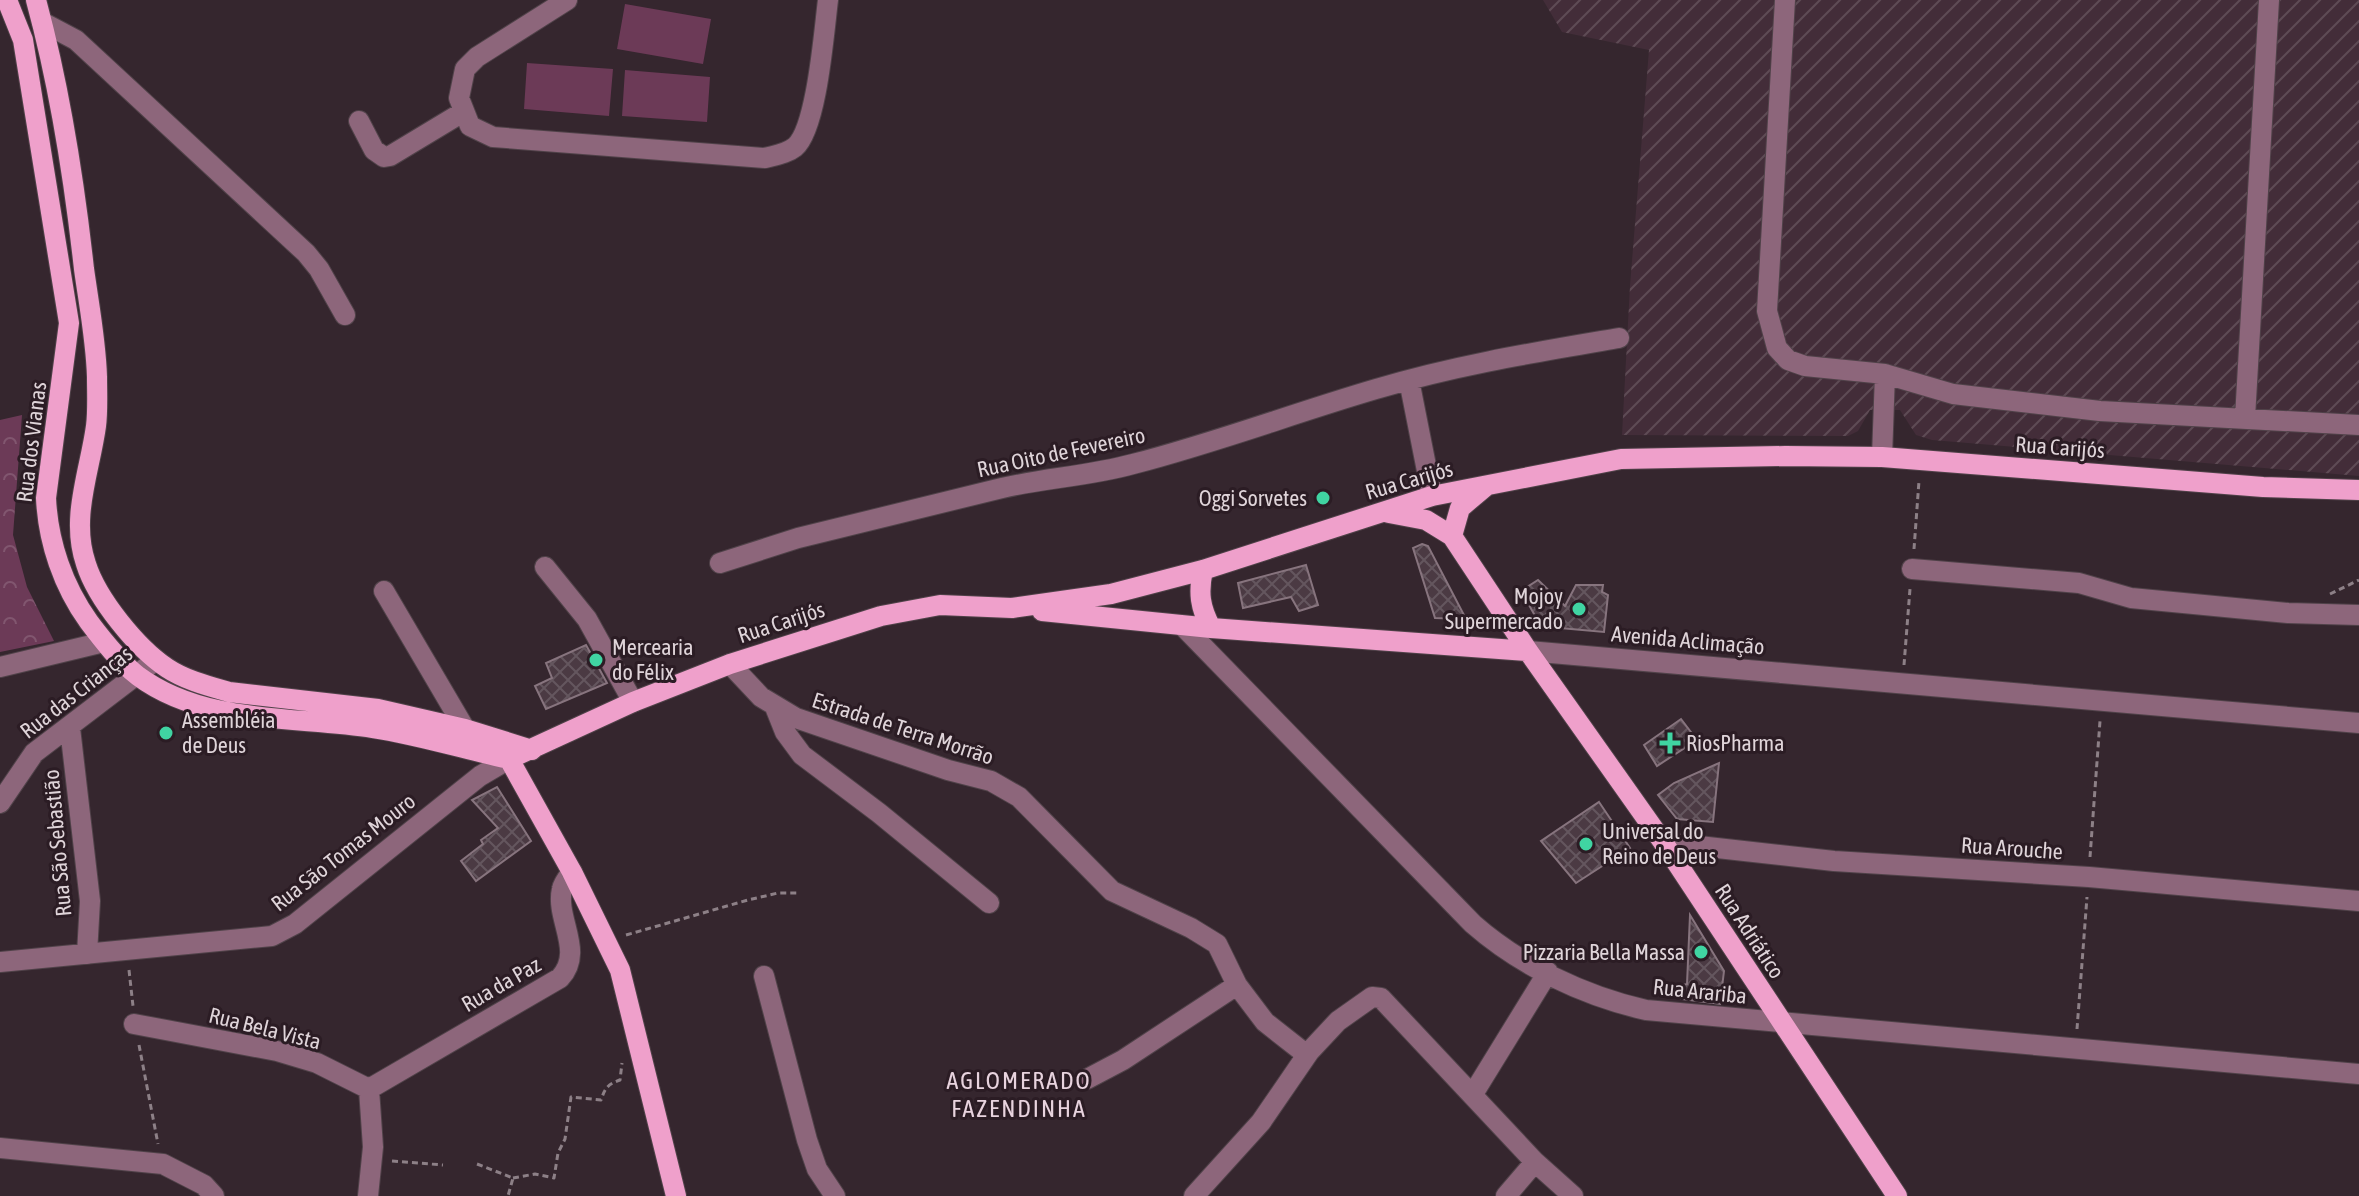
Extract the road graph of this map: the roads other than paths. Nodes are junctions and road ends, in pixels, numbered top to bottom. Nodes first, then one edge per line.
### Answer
1 (7, 0) edge
2 (36, 0) edge
3 (567, 0) edge
4 (828, 0) edge
5 (1785, 0) edge
6 (2269, 0) edge
7 (42, 22) junction
8 (463, 112) junction
9 (359, 121) dead end
10 (345, 315) dead end
11 (1619, 338) dead end
12 (1885, 374) junction
13 (1409, 380) junction
14 (2245, 418) junction
15 (2359, 425) edge
16 (1882, 457) junction
17 (1490, 483) junction
18 (2359, 490) edge
19 (1432, 496) junction
20 (1384, 512) junction
21 (1452, 536) junction
22 (720, 563) dead end
23 (545, 567) dead end
24 (1912, 569) dead end
25 (1203, 570) junction
26 (384, 591) dead end
27 (1012, 608) junction
28 (2359, 615) edge
29 (1183, 626) junction
30 (1211, 628) junction
31 (104, 642) junction
32 (1528, 651) junction
33 (156, 660) junction
34 (730, 664) junction
35 (0, 667) edge
36 (138, 676) junction
37 (633, 702) junction
38 (775, 707) junction
39 (2359, 723) edge
40 (70, 728) junction
41 (465, 729) junction
42 (532, 750) junction
43 (509, 759) junction
44 (0, 803) edge
45 (1663, 842) junction
46 (572, 872) junction
47 (2359, 901) edge
48 (989, 903) dead end
49 (87, 954) junction
50 (0, 962) edge
51 (1548, 972) junction
52 (764, 976) dead end
53 (1237, 985) junction
54 (134, 1024) road end
55 (1783, 1024) junction
56 (1307, 1055) junction
57 (2359, 1074) edge
58 (1087, 1079) dead end
59 (369, 1089) junction
60 (1473, 1094) junction
61 (0, 1148) edge
62 (1535, 1162) junction
63 (674, 1195) edge
64 (214, 1196) edge
65 (368, 1196) edge
66 (835, 1196) edge
67 (1194, 1196) edge
68 (1506, 1196) edge
69 (1573, 1196) edge
70 (1897, 1196) edge

1 - 31 main road, Rua dos Vianas
2 - 7 main road
3 - 8 street
4 - 8 street
5 - 12 street
6 - 14 street
7 - 10 street
7 - 33 main road
8 - 9 street
11 - 13 street, Rua Oito de Fevereiro
12 - 14 street
12 - 16 street
13 - 19 street
13 - 22 street, Rua Oito de Fevereiro
14 - 15 street
16 - 17 main road, Rua Carijós
16 - 18 main road, Rua Carijós
17 - 19 main road, Rua Carijós
17 - 21 main road
19 - 20 main road, Rua Carijós
20 - 21 main road, Rua Adriático
20 - 25 main road, Rua Carijós
21 - 32 main road, Rua Adriático
23 - 37 street
24 - 28 street
25 - 27 main road, Rua Carijós
25 - 30 main road
26 - 41 street
27 - 29 main road, Avenida Aclimação
27 - 34 main road, Rua Carijós
29 - 30 main road, Avenida Aclimação
29 - 51 street, Rua Arariba
30 - 32 main road, Avenida Aclimação
31 - 35 street
31 - 36 main road, Rua dos Vianas
32 - 39 street, Avenida Aclimação
32 - 45 main road, Rua Adriático
33 - 36 street, Rua das Crianças
33 - 41 main road
34 - 37 main road, Rua Carijós
34 - 38 street, Estrada de Terra Morrão
36 - 40 street, Rua das Crianças
36 - 43 main road, Rua dos Vianas
37 - 42 main road, Rua Carijós
38 - 48 street
38 - 53 street, Estrada de Terra Morrão
40 - 44 street, Rua das Crianças
40 - 49 street, Rua São Sebastião
41 - 42 main road
42 - 43 main road, Rua Carijós
43 - 46 main road
43 - 49 street, Rua São Tomas Mouro
45 - 47 street, Rua Arouche
45 - 55 main road, Rua Adriático
46 - 59 street, Rua da Paz
46 - 63 main road
49 - 50 street, Rua São Tomas Mouro
51 - 55 street, Rua Arariba
51 - 60 street
52 - 66 street
53 - 56 street, Estrada de Terra Morrão
53 - 58 street
54 - 59 street, Rua Bela Vista
55 - 57 street, Rua Arariba
55 - 70 main road, Rua Adriático
56 - 60 street
56 - 67 street
59 - 65 street
60 - 62 street
61 - 64 street
62 - 68 street
62 - 69 street

